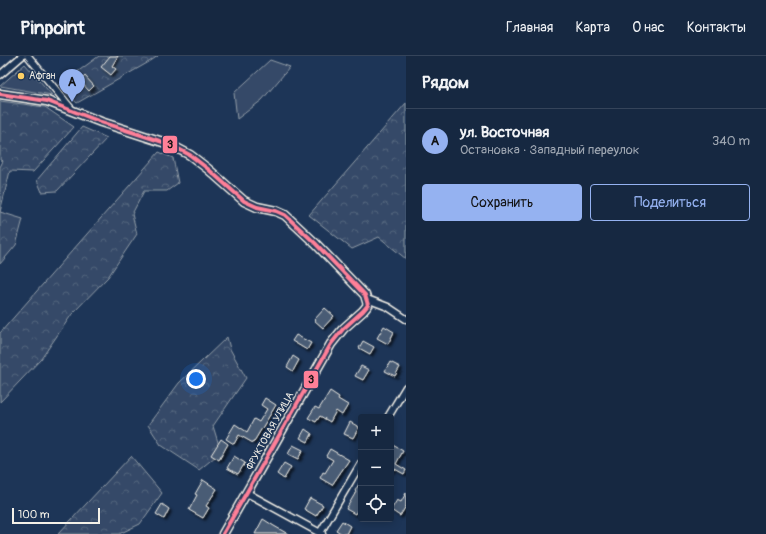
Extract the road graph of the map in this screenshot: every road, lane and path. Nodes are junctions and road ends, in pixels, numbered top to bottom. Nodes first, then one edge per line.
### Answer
1 (22, 56) edge
2 (28, 56) edge
3 (0, 75) edge
4 (0, 94) edge
5 (73, 111) junction
6 (367, 300) junction
7 (406, 319) edge
8 (406, 387) edge
9 (390, 414) edge
10 (358, 468) edge
11 (247, 493) junction
12 (321, 533) edge
13 (223, 534) edge

1 - 3 street
2 - 5 street
4 - 5 street
5 - 6 street
6 - 7 street
6 - 11 street, ФРУКТОВАЯ УЛИЦА
8 - 9 street
10 - 12 street
11 - 12 street
11 - 13 street, ФРУКТОВАЯ УЛИЦА

